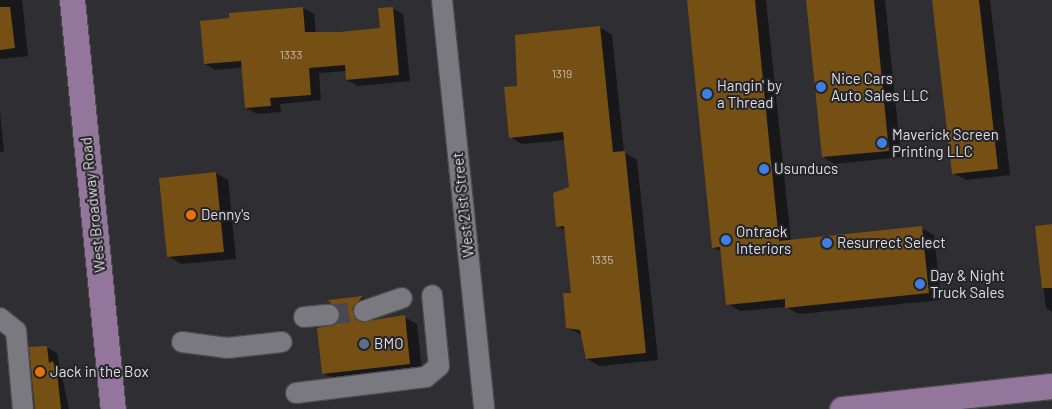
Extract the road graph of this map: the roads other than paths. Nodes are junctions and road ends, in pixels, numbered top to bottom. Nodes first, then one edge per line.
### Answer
1 (72, 0) edge
2 (442, 0) edge
3 (432, 296) dead end
4 (402, 298) dead end
5 (364, 311) tunnel mouth
6 (329, 315) tunnel mouth
7 (0, 318) edge
8 (304, 318) dead end
9 (182, 342) dead end
10 (282, 342) dead end
11 (1052, 386) edge
12 (296, 393) dead end
13 (23, 409) edge
14 (113, 409) edge
15 (484, 409) edge
16 (842, 409) edge

1 - 14 main road, West Broadway Road
2 - 15 street, West 21st Street
3 - 12 street
4 - 5 street
6 - 8 street
7 - 13 street
9 - 10 street
11 - 16 main road

